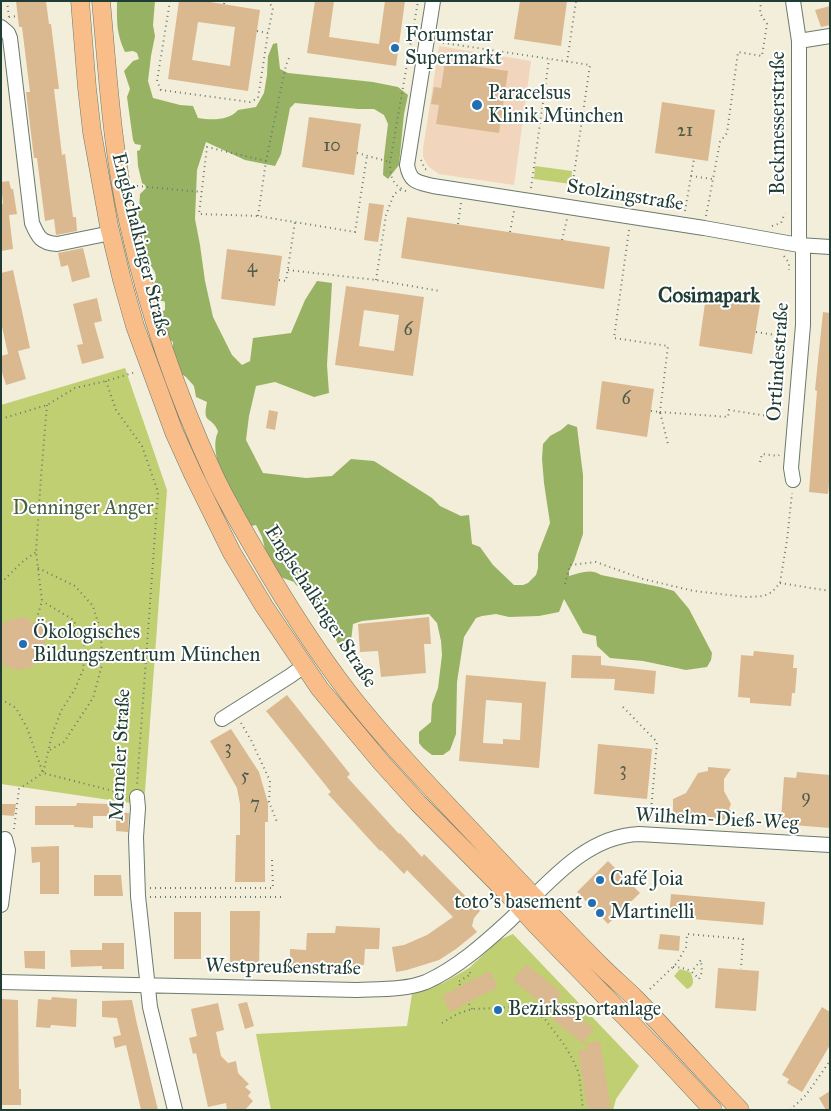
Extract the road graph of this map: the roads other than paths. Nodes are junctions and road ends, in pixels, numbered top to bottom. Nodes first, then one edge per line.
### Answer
1 (80, 1) edge
2 (101, 1) edge
3 (432, 1) edge
4 (792, 1) edge
5 (5, 22) edge
6 (830, 36) edge
7 (799, 41) junction
8 (111, 233) junction
9 (801, 245) junction
10 (830, 247) edge
11 (793, 480) road end
12 (304, 666) junction
13 (222, 720) dead end
14 (137, 797) road end
15 (5, 839) road end
16 (830, 846) edge
17 (528, 903) junction
18 (1, 905) edge
19 (1, 982) edge
20 (149, 985) junction
21 (175, 1110) edge
22 (713, 1110) edge
23 (740, 1110) edge

1 - 8 main road, Englschalkinger Straße
2 - 17 main road, Englschalkinger Straße
3 - 9 street, Stolzingstraße
4 - 7 street, Beckmesserstraße
5 - 8 street
6 - 7 street
7 - 9 street, Beckmesserstraße
8 - 12 main road, Englschalkinger Straße
9 - 10 street, Stolzingstraße
9 - 11 street, Ortlindestraße
12 - 13 street
12 - 17 main road, Englschalkinger Straße
14 - 20 street, Memeler Straße
15 - 18 street
16 - 17 street, Wilhelm-Dieß-Weg
17 - 20 street, Westpreußenstraße
17 - 22 main road, Englschalkinger Straße
17 - 23 main road, Englschalkinger Straße
19 - 20 street, Westpreußenstraße
20 - 21 street, Memeler Straße

